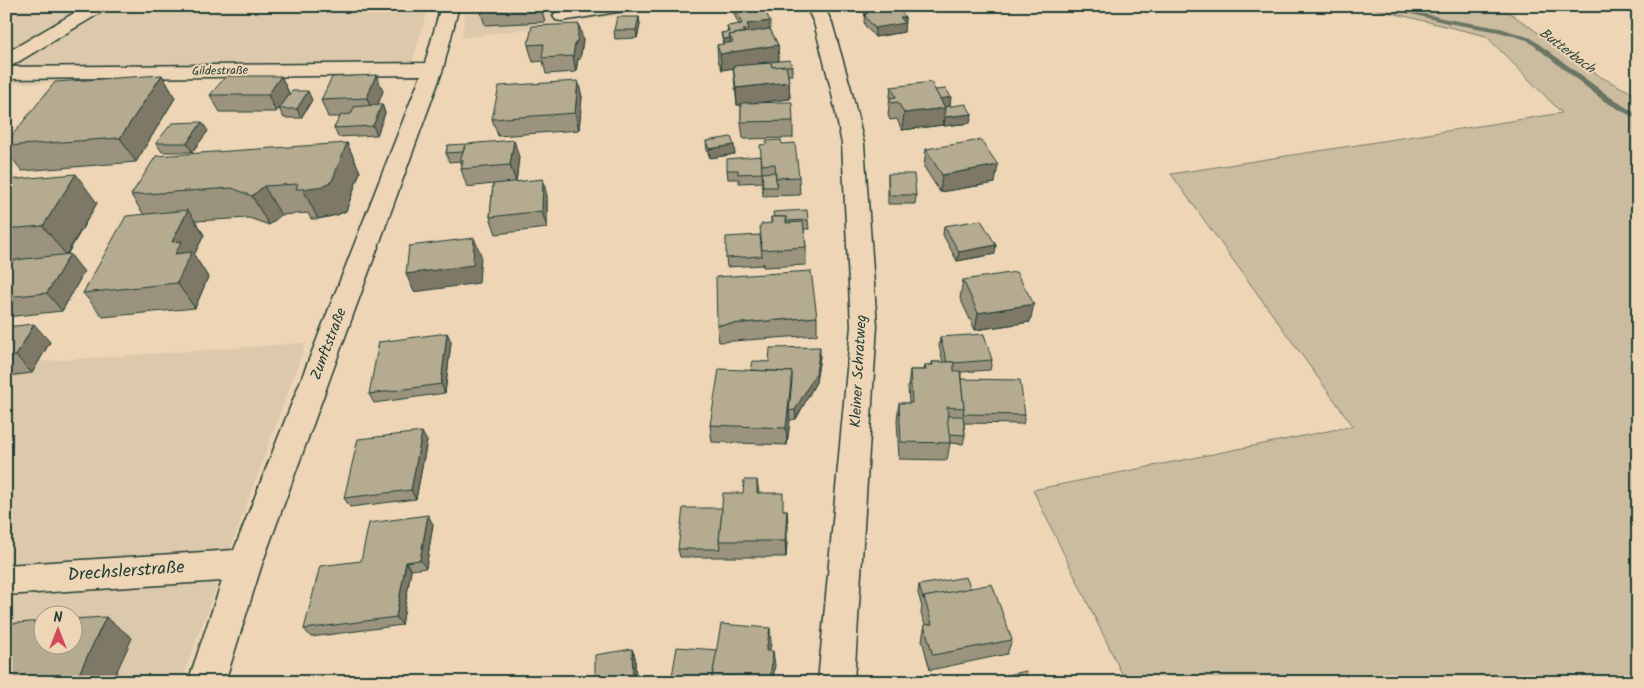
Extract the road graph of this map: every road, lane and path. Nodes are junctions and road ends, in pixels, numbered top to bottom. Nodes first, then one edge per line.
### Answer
1 (100, 6) edge
2 (450, 6) edge
3 (623, 6) edge
4 (814, 6) edge
5 (562, 16) dead end
6 (6, 61) edge
7 (433, 69) junction
8 (6, 73) edge
9 (245, 564) junction
10 (6, 580) edge
11 (206, 682) edge
12 (836, 682) edge

1 - 6 street
2 - 7 street, Zunftstraße
3 - 5 street
4 - 12 street, Kleiner Schratweg
7 - 8 street, Gildestraße
7 - 9 street, Zunftstraße
9 - 10 street, Drechslerstraße
9 - 11 street, Zunftstraße

